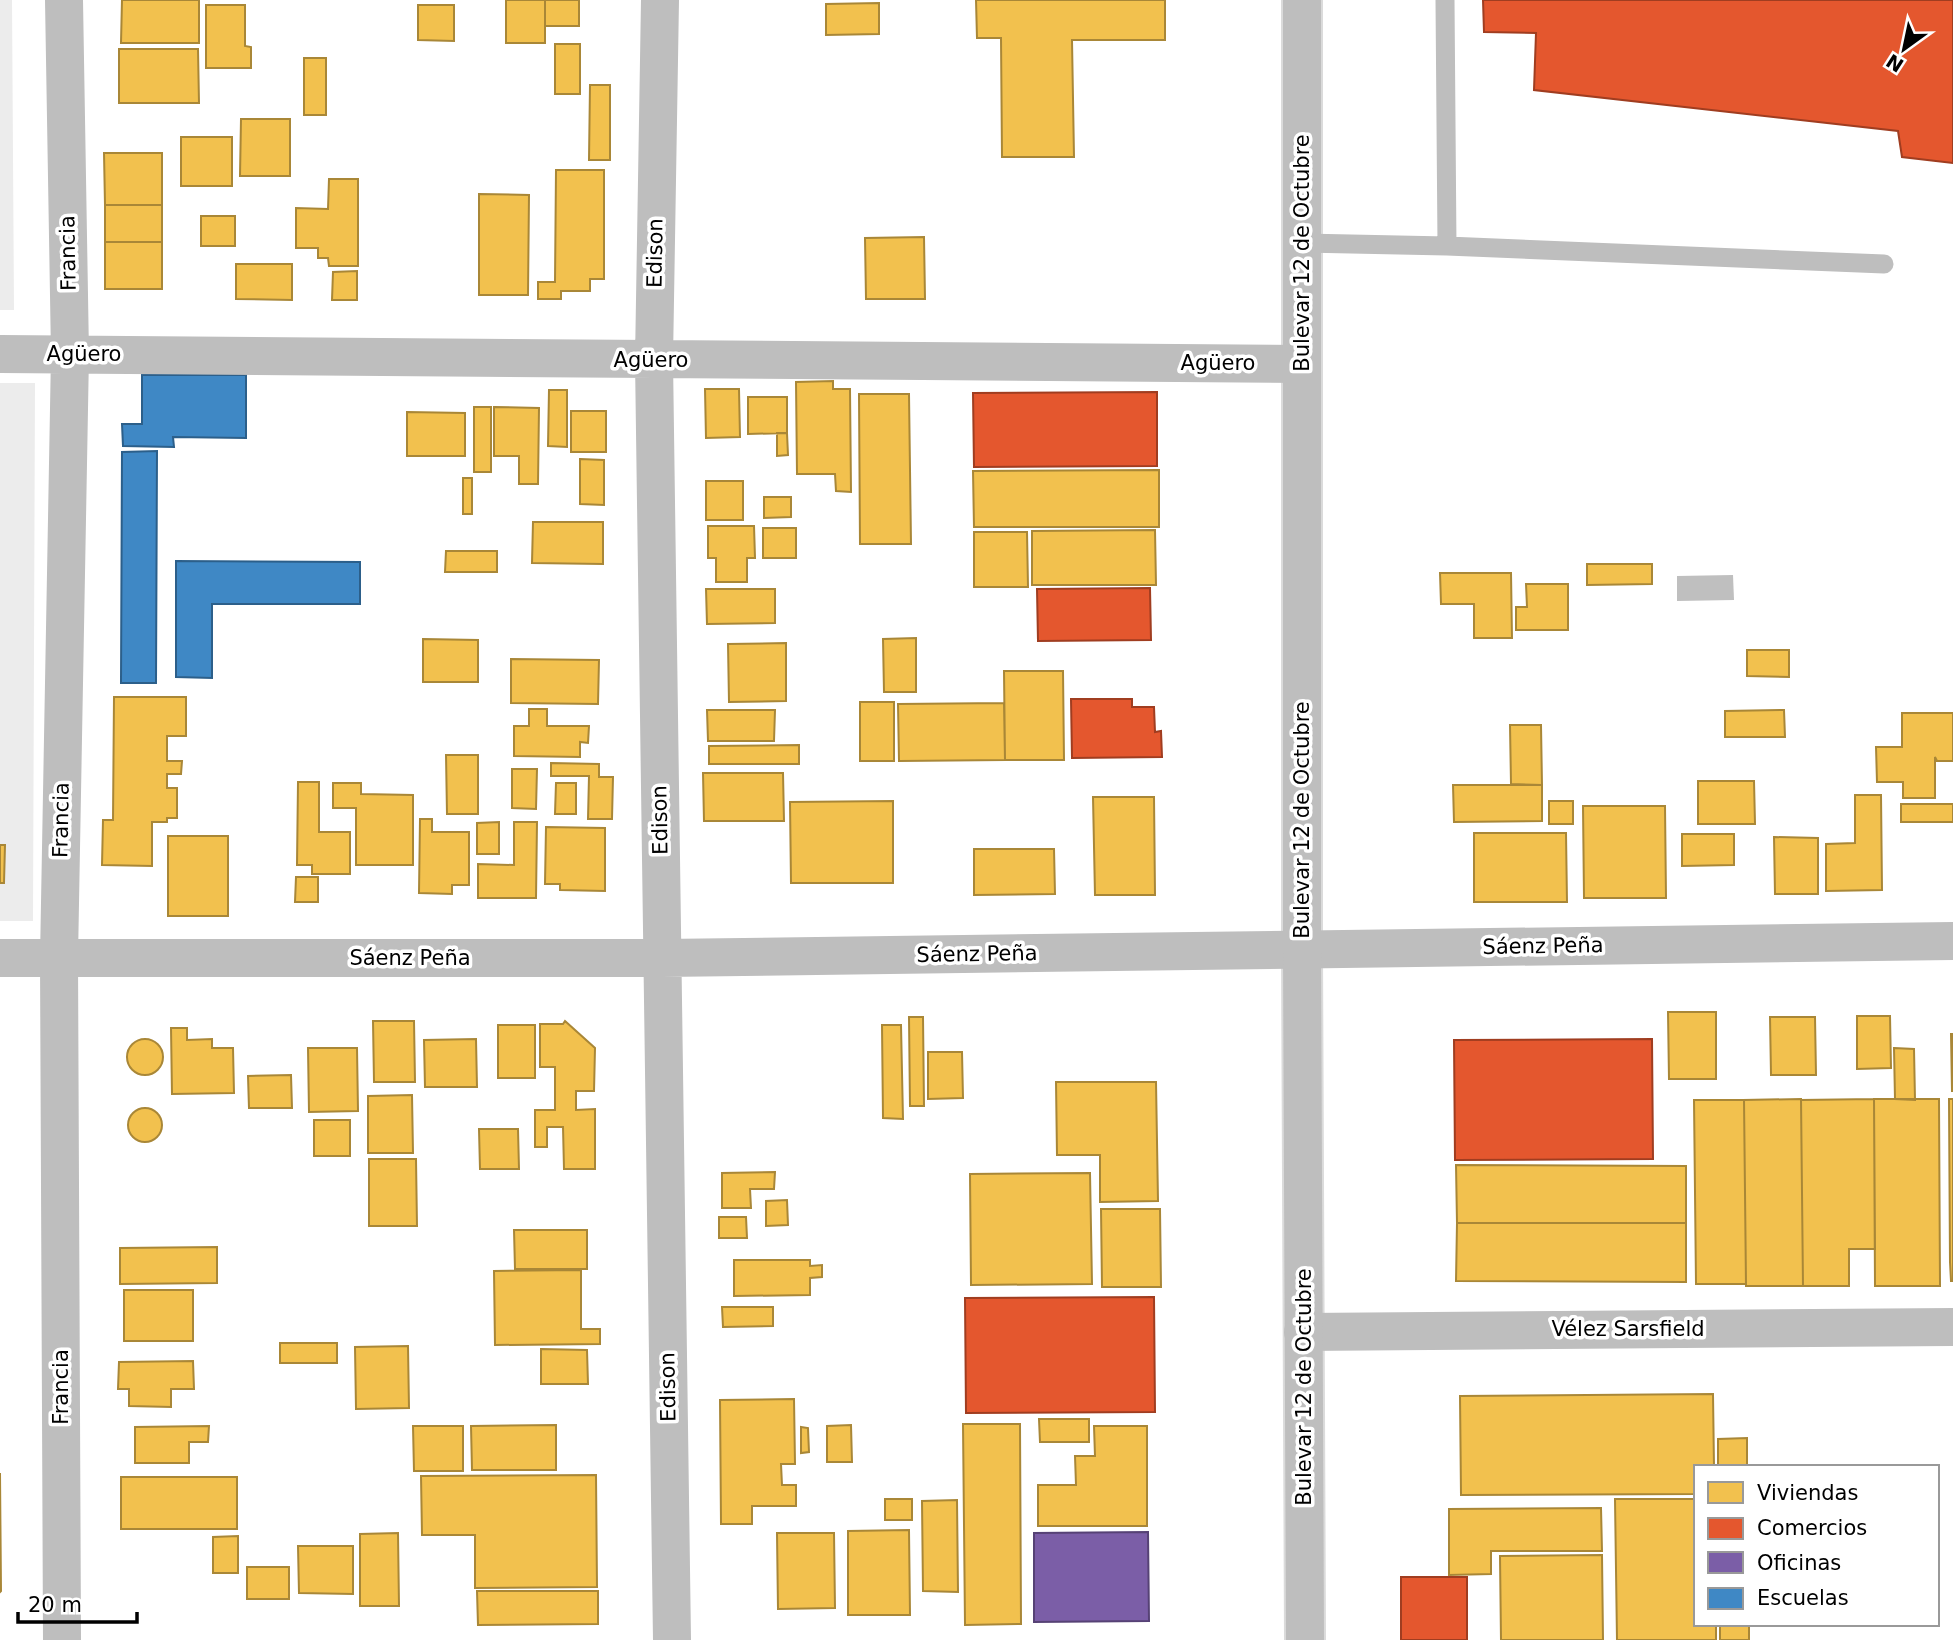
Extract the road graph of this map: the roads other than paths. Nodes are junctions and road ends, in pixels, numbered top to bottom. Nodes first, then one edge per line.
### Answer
1 (64, 0) edge
2 (660, 0) edge
3 (1302, 0) edge
4 (1445, 0) edge
5 (1303, 243) junction
6 (1447, 246) junction
7 (1884, 264) dead end
8 (0, 354) edge
9 (70, 354) junction
10 (653, 360) junction
11 (1302, 364) junction
12 (1953, 941) edge
13 (1302, 950) junction
14 (0, 958) edge
15 (59, 958) junction
16 (662, 958) junction
17 (1953, 1327) edge
18 (1303, 1332) junction
19 (62, 1640) edge
20 (672, 1640) edge
21 (1305, 1640) edge

1 - 9 main road, Francia
2 - 10 main road, Edison
3 - 5 main road, Bulevar 12 de Octubre
4 - 6 lane
5 - 6 lane
5 - 11 main road, Bulevar 12 de Octubre
6 - 7 lane
8 - 9 main road, Agüero
9 - 10 main road, Agüero
9 - 15 main road, Francia
10 - 11 main road, Agüero
10 - 16 main road, Edison
11 - 13 main road, Bulevar 12 de Octubre
12 - 13 main road, Sáenz Peña
13 - 16 main road, Sáenz Peña
13 - 18 main road, Bulevar 12 de Octubre
14 - 15 main road, Sáenz Peña
15 - 16 main road, Sáenz Peña
15 - 19 main road, Francia
16 - 20 main road, Edison
17 - 18 main road, Vélez Sarsfield
18 - 21 main road, Bulevar 12 de Octubre

